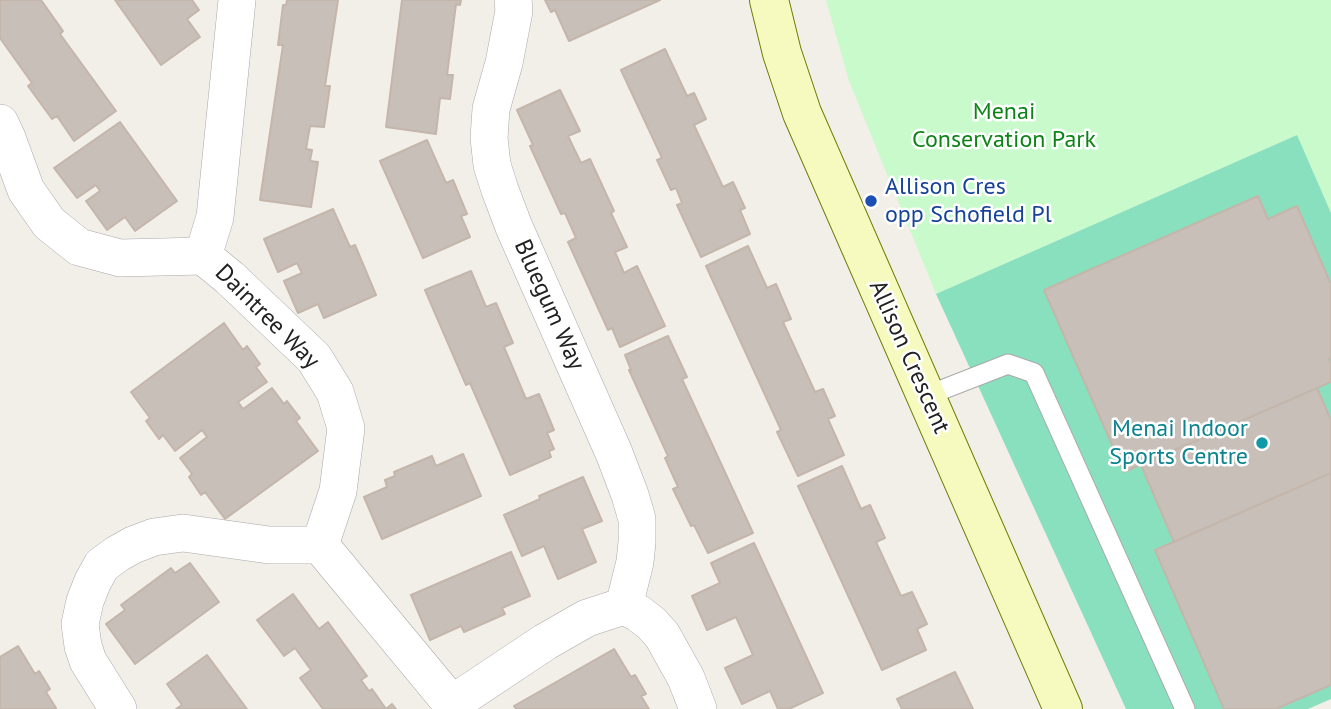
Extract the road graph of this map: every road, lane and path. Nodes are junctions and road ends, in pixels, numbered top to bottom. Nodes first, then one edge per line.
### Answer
1 (237, 0) edge
2 (513, 0) edge
3 (769, 0) edge
4 (0, 123) edge
5 (203, 256) junction
6 (926, 396) junction
7 (320, 545) junction
8 (624, 606) junction
9 (454, 706) edge
10 (118, 709) edge
11 (698, 709) edge
12 (1063, 709) edge
13 (1185, 709) edge

1 - 5 street, Daintree Way
2 - 8 street, Bluegum Way
3 - 6 street, Allison Crescent
4 - 5 street
5 - 7 street, Daintree Way
6 - 12 street, Allison Crescent
6 - 13 lane
7 - 9 street
7 - 10 street
8 - 9 street
8 - 11 street

